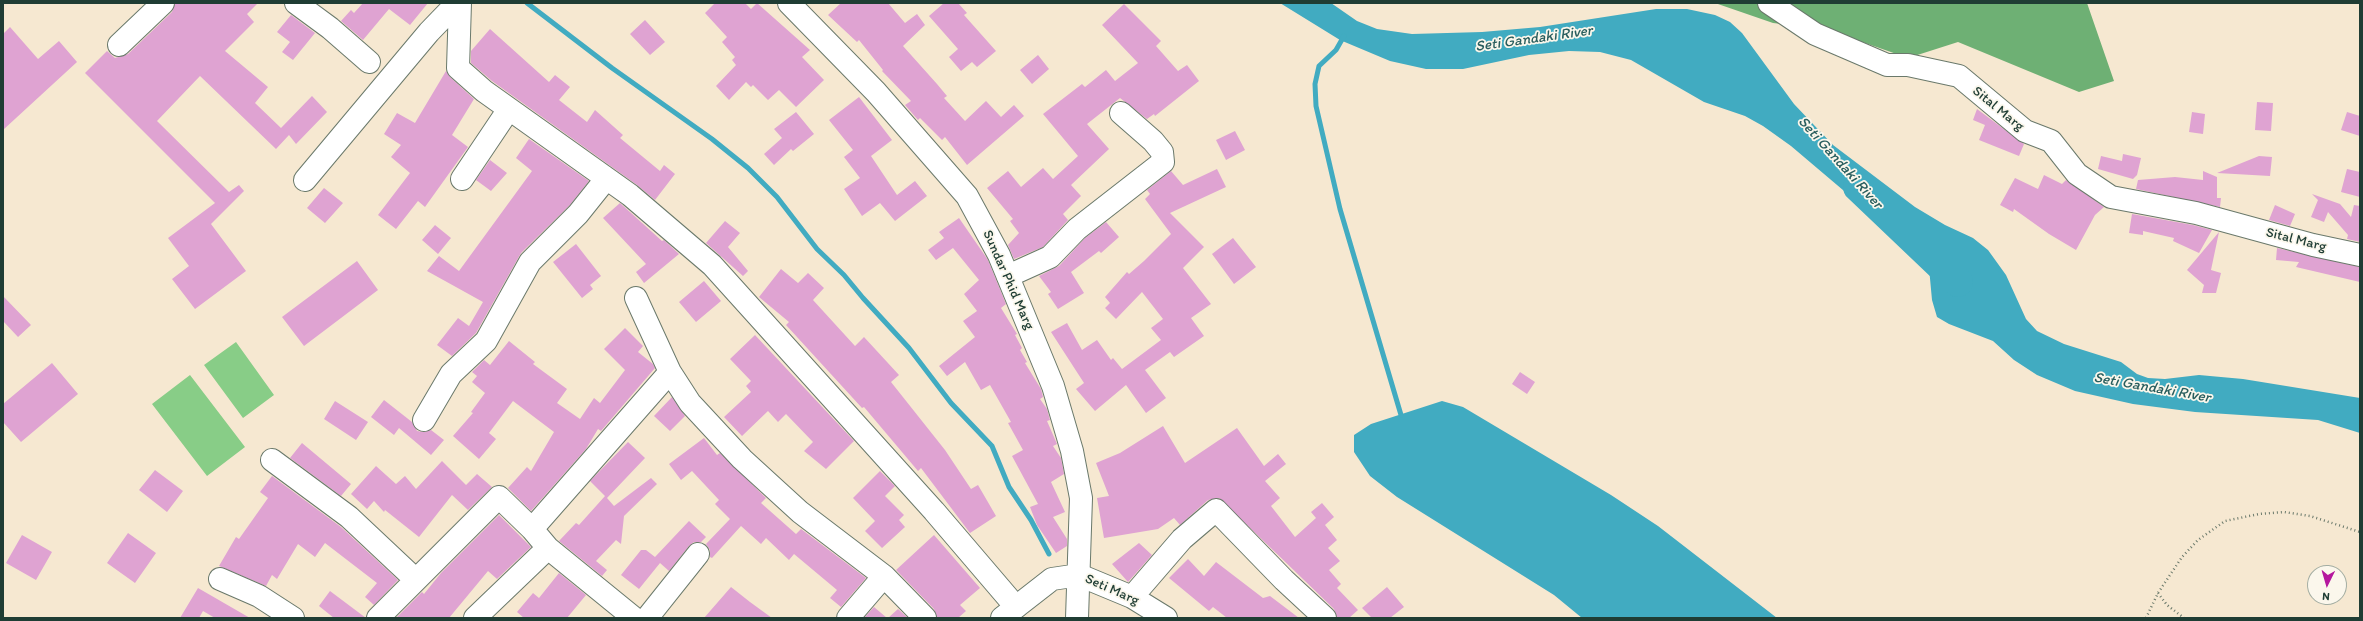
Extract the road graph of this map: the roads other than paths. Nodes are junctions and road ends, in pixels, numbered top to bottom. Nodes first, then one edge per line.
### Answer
1 (164, 3) edge
2 (296, 3) edge
3 (458, 3) edge
4 (789, 3) edge
5 (1769, 3) edge
6 (119, 45) dead end
7 (369, 62) dead end
8 (509, 109) junction
9 (1121, 113) dead end
10 (462, 179) dead end
11 (606, 179) junction
12 (305, 180) dead end
13 (2360, 255) edge
14 (1008, 276) junction
15 (636, 298) dead end
16 (670, 372) junction
17 (424, 420) dead end
18 (272, 460) dead end
19 (532, 529) junction
20 (548, 548) junction
21 (698, 554) dead end
22 (1079, 575) junction
23 (884, 576) junction
24 (220, 579) dead end
25 (416, 580) junction
26 (1132, 596) junction
27 (1009, 612) edge
28 (293, 618) edge
29 (378, 618) edge
30 (475, 618) edge
31 (634, 618) edge
32 (647, 618) edge
33 (848, 618) edge
34 (926, 618) edge
35 (1077, 618) edge
36 (1166, 618) edge
37 (1325, 618) edge

1 - 6 street
2 - 7 street
3 - 8 street
3 - 12 street
4 - 14 street, Sundar Phid Marg
5 - 13 street, Sital Marg
8 - 10 street
8 - 11 street
9 - 14 street
11 - 17 street
11 - 27 street
14 - 22 street, Sundar Phid Marg
15 - 16 street
16 - 19 street
16 - 23 street
18 - 25 street
19 - 20 street
19 - 25 street
20 - 30 street
20 - 31 street
21 - 32 street
22 - 26 street, Seti Marg
22 - 27 street
22 - 35 street, Sundar Phid Marg
23 - 33 street
23 - 34 street
24 - 28 street
25 - 29 street
26 - 36 street, Seti Marg
26 - 37 street

